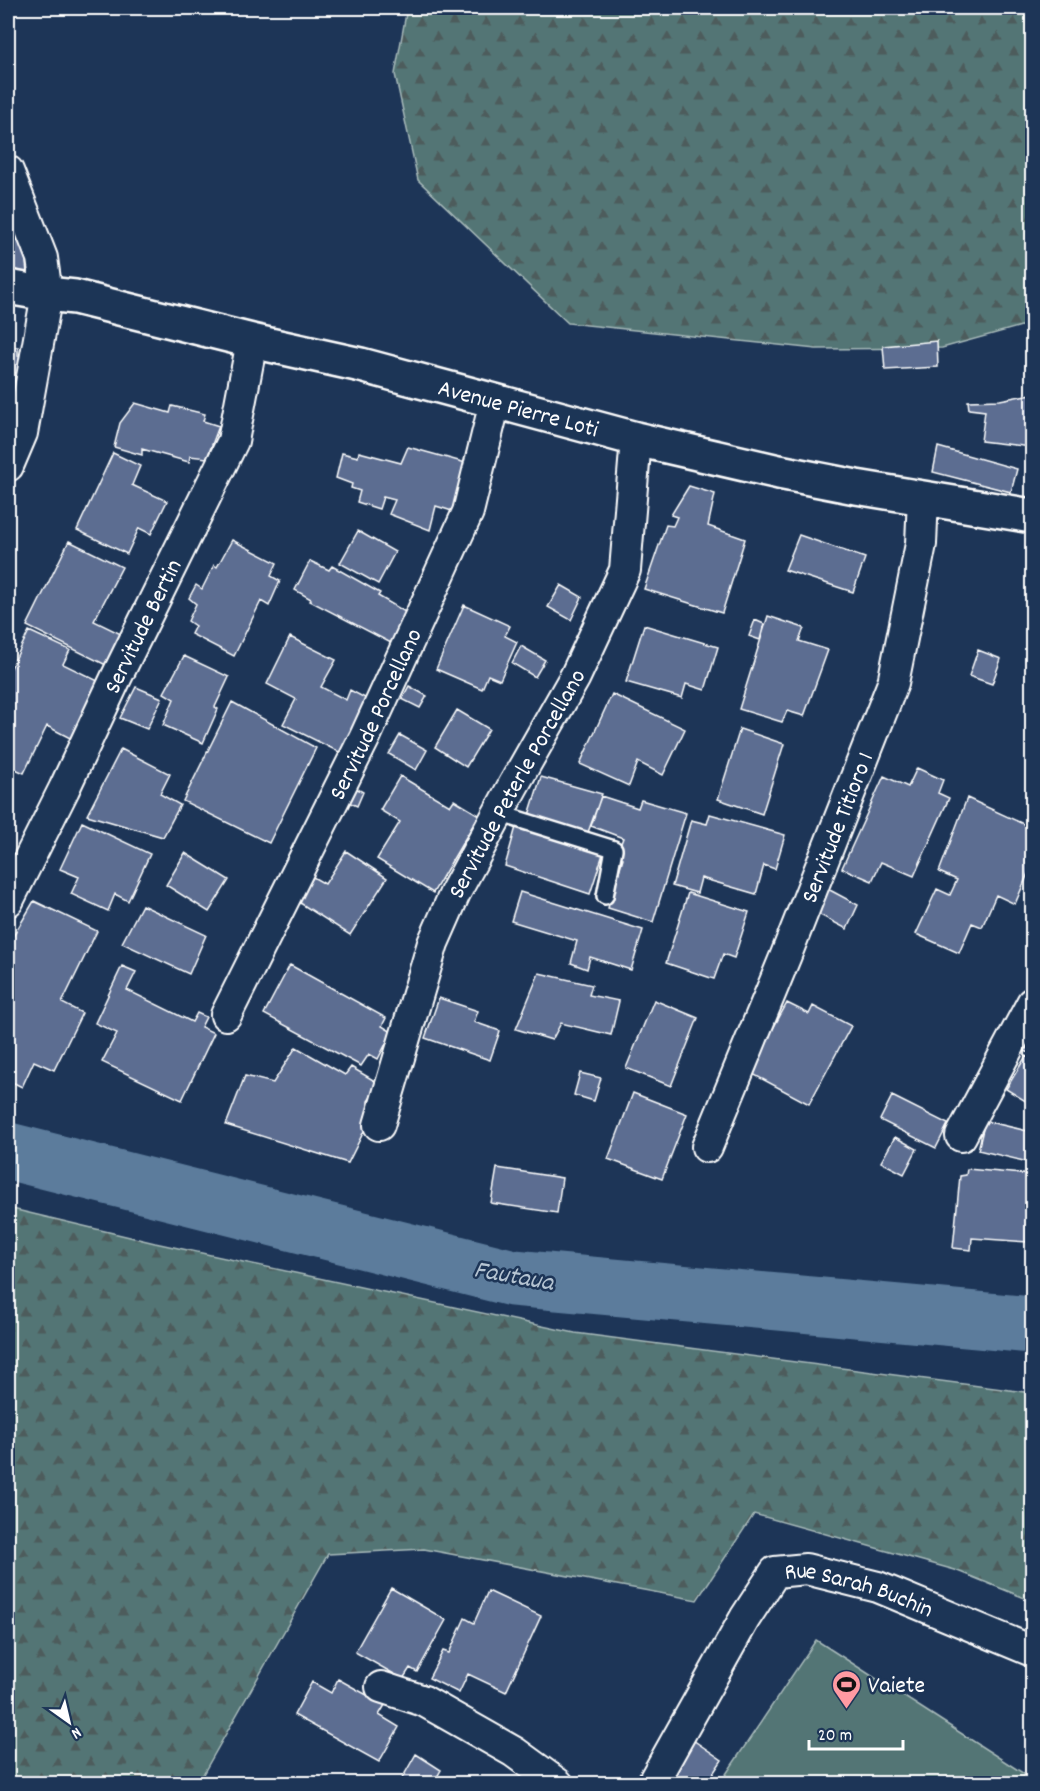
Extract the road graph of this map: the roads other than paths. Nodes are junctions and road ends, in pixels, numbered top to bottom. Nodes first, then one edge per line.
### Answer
1 (8, 171) edge
2 (8, 287) edge
3 (47, 294) junction
4 (252, 341) junction
5 (495, 402) junction
6 (636, 439) junction
7 (8, 466) edge
8 (923, 497) junction
9 (1032, 516) edge
10 (498, 813) junction
11 (605, 896) dead end
12 (8, 901) edge
13 (1032, 1004) edge
14 (226, 1015) dead end
15 (379, 1125) dead end
16 (961, 1136) dead end
17 (706, 1147) dead end
18 (1032, 1651) edge
19 (381, 1687) dead end
20 (558, 1784) edge
21 (652, 1784) edge

1 - 3 street
2 - 3 main road, Avenue Pierre Loti
3 - 4 main road, Avenue Pierre Loti
3 - 7 street
4 - 5 main road, Avenue Pierre Loti
4 - 12 street, Servitude Bertin
5 - 6 main road, Avenue Pierre Loti
5 - 14 street, Servitude Porcellano
6 - 8 main road, Avenue Pierre Loti
6 - 10 street, Servitude Peterle Porcellano
8 - 9 main road, Avenue Pierre Loti
8 - 17 street, Servitude Titioro 1
10 - 11 lane
10 - 15 street, Servitude Peterle Porcellano
13 - 16 street
18 - 21 street, Rue Sarah Buchin
19 - 20 street

